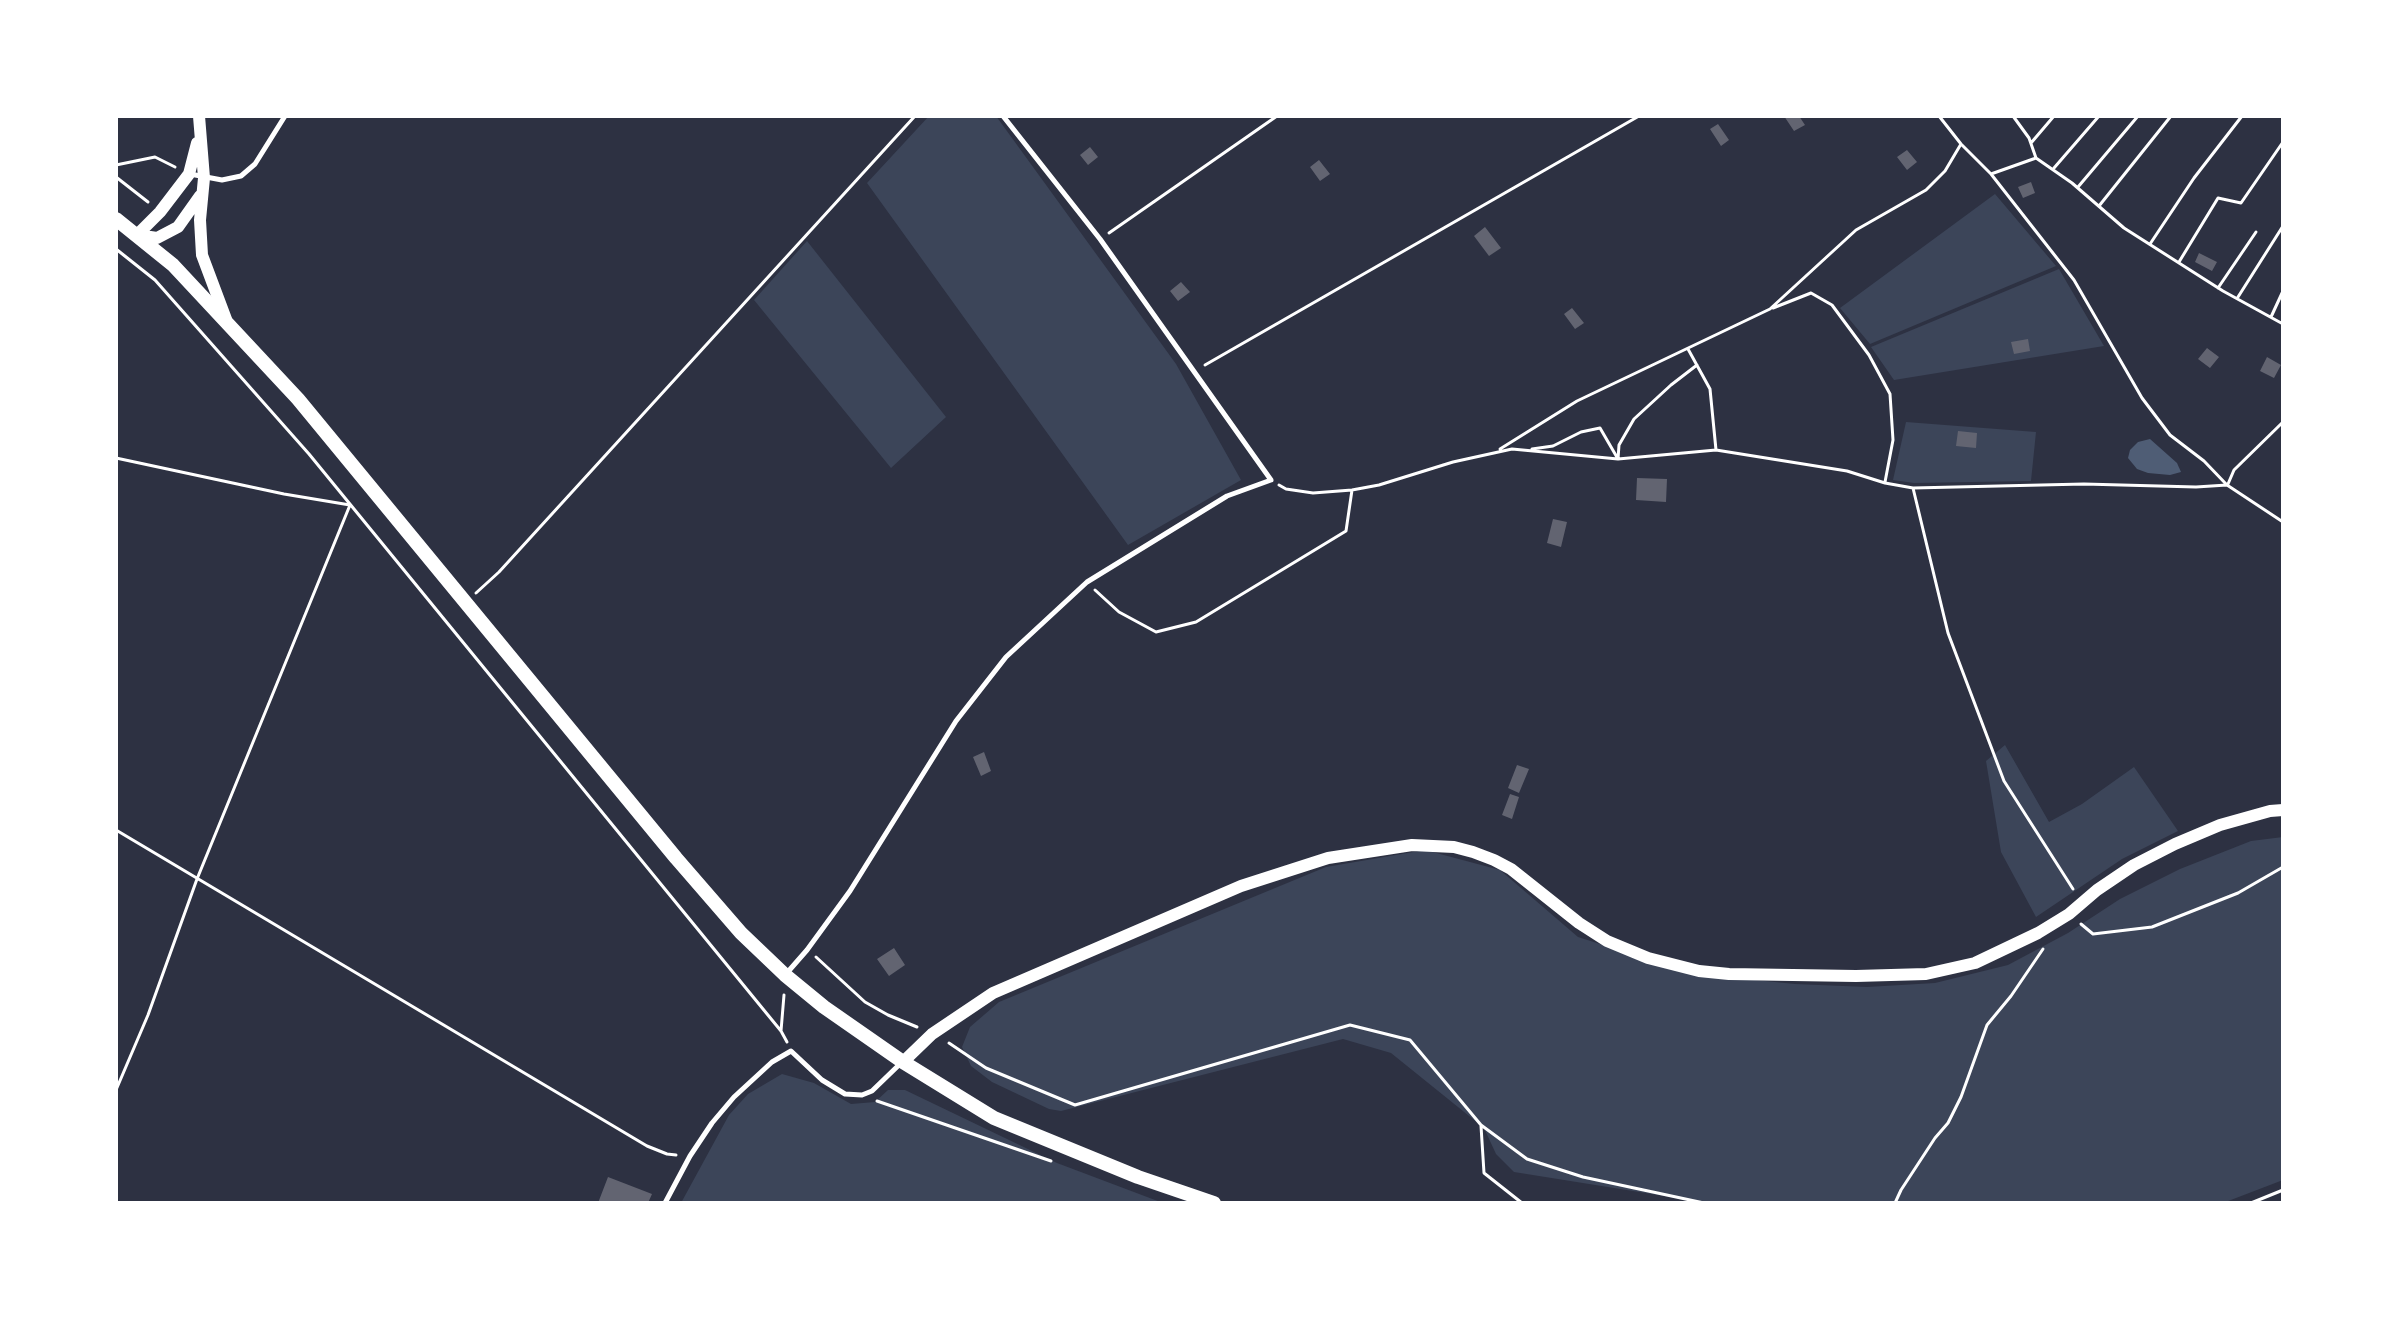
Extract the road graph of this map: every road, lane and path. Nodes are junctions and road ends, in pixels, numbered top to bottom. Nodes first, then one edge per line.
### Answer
1 (199, 116) edge
2 (285, 116) edge
3 (915, 116) edge
4 (1003, 116) edge
5 (1277, 116) edge
6 (1639, 116) edge
7 (1939, 116) edge
8 (2013, 116) edge
9 (2054, 116) edge
10 (2099, 116) edge
11 (2138, 116) edge
12 (2171, 116) edge
13 (2242, 116) edge
14 (200, 130) junction
15 (2283, 142) edge
16 (2031, 143) junction
17 (1961, 144) junction
18 (2036, 158) junction
19 (116, 165) edge
20 (2054, 168) junction
21 (189, 174) junction
22 (1991, 174) junction
23 (204, 178) junction
24 (2078, 187) junction
25 (201, 195) junction
26 (2099, 206) junction
27 (116, 219) edge
28 (2283, 226) edge
29 (2256, 232) dead end
30 (137, 235) junction
31 (1100, 239) junction
32 (2150, 244) junction
33 (116, 249) edge
34 (2178, 263) junction
35 (2218, 288) junction
36 (2283, 291) edge
37 (2237, 299) junction
38 (1770, 309) junction
39 (2271, 318) junction
40 (226, 319) junction
41 (2283, 324) edge
42 (1688, 349) junction
43 (1697, 365) junction
44 (1195, 371) junction
45 (2283, 422) edge
46 (1512, 449) junction
47 (1716, 450) junction
48 (1497, 451) junction
49 (116, 458) edge
50 (1618, 459) junction
51 (1271, 480) junction
52 (1885, 483) junction
53 (2227, 485) junction
54 (1913, 488) junction
55 (1352, 490) junction
56 (350, 505) junction
57 (2283, 522) edge
58 (1087, 582) junction
59 (466, 601) junction
60 (2283, 810) edge
61 (116, 830) edge
62 (2283, 867) edge
63 (197, 879) junction
64 (2082, 903) junction
65 (2069, 914) junction
66 (2047, 943) dead end
67 (807, 950) junction
68 (785, 975) junction
69 (932, 1034) junction
70 (903, 1062) junction
71 (116, 1090) edge
72 (862, 1095) junction
73 (1481, 1125) junction
74 (690, 1156) junction
75 (1057, 1163) dead end
76 (2283, 1190) edge
77 (665, 1203) edge
78 (1214, 1203) edge
79 (1522, 1203) edge
80 (1704, 1203) edge
81 (1895, 1203) edge
82 (2251, 1203) edge

1 - 14 street
2 - 23 lane
3 - 59 path
4 - 31 lane
5 - 31 path
6 - 44 path
7 - 17 path
8 - 16 path
9 - 16 path
10 - 20 path
11 - 24 path
12 - 26 path
13 - 32 path
14 - 21 street
14 - 23 street
15 - 34 path
16 - 18 path
17 - 22 path
17 - 38 path
18 - 20 path
18 - 22 path
19 - 21 path
20 - 24 path
21 - 23 lane
21 - 30 street
22 - 53 path
23 - 25 street
24 - 26 path
25 - 30 street
25 - 40 street
26 - 32 path
27 - 30 main road
28 - 37 path
29 - 35 path
30 - 40 main road
31 - 44 lane
32 - 34 path
33 - 56 path
34 - 35 path
35 - 37 path
36 - 39 path
37 - 39 path
38 - 42 path
38 - 52 path
39 - 41 path
40 - 59 main road
42 - 43 path
42 - 48 path
43 - 47 path
43 - 50 path
44 - 51 lane
45 - 53 path
46 - 48 path
46 - 50 path
46 - 50 path
47 - 50 path
47 - 52 path
48 - 55 path
49 - 56 path
51 - 55 path
51 - 58 lane
52 - 54 path
53 - 54 path
53 - 57 path
54 - 64 path
55 - 58 path
56 - 63 path
56 - 68 path
58 - 67 lane
59 - 68 main road
60 - 64 street
61 - 63 path
62 - 65 path
63 - 71 path
63 - 74 path
64 - 65 street
65 - 69 street
66 - 81 path
67 - 68 lane
67 - 69 path
68 - 70 main road
69 - 70 street
69 - 73 path
70 - 72 lane
70 - 78 main road
72 - 74 lane
72 - 75 path
73 - 79 path
73 - 80 path
74 - 77 lane
76 - 82 path

